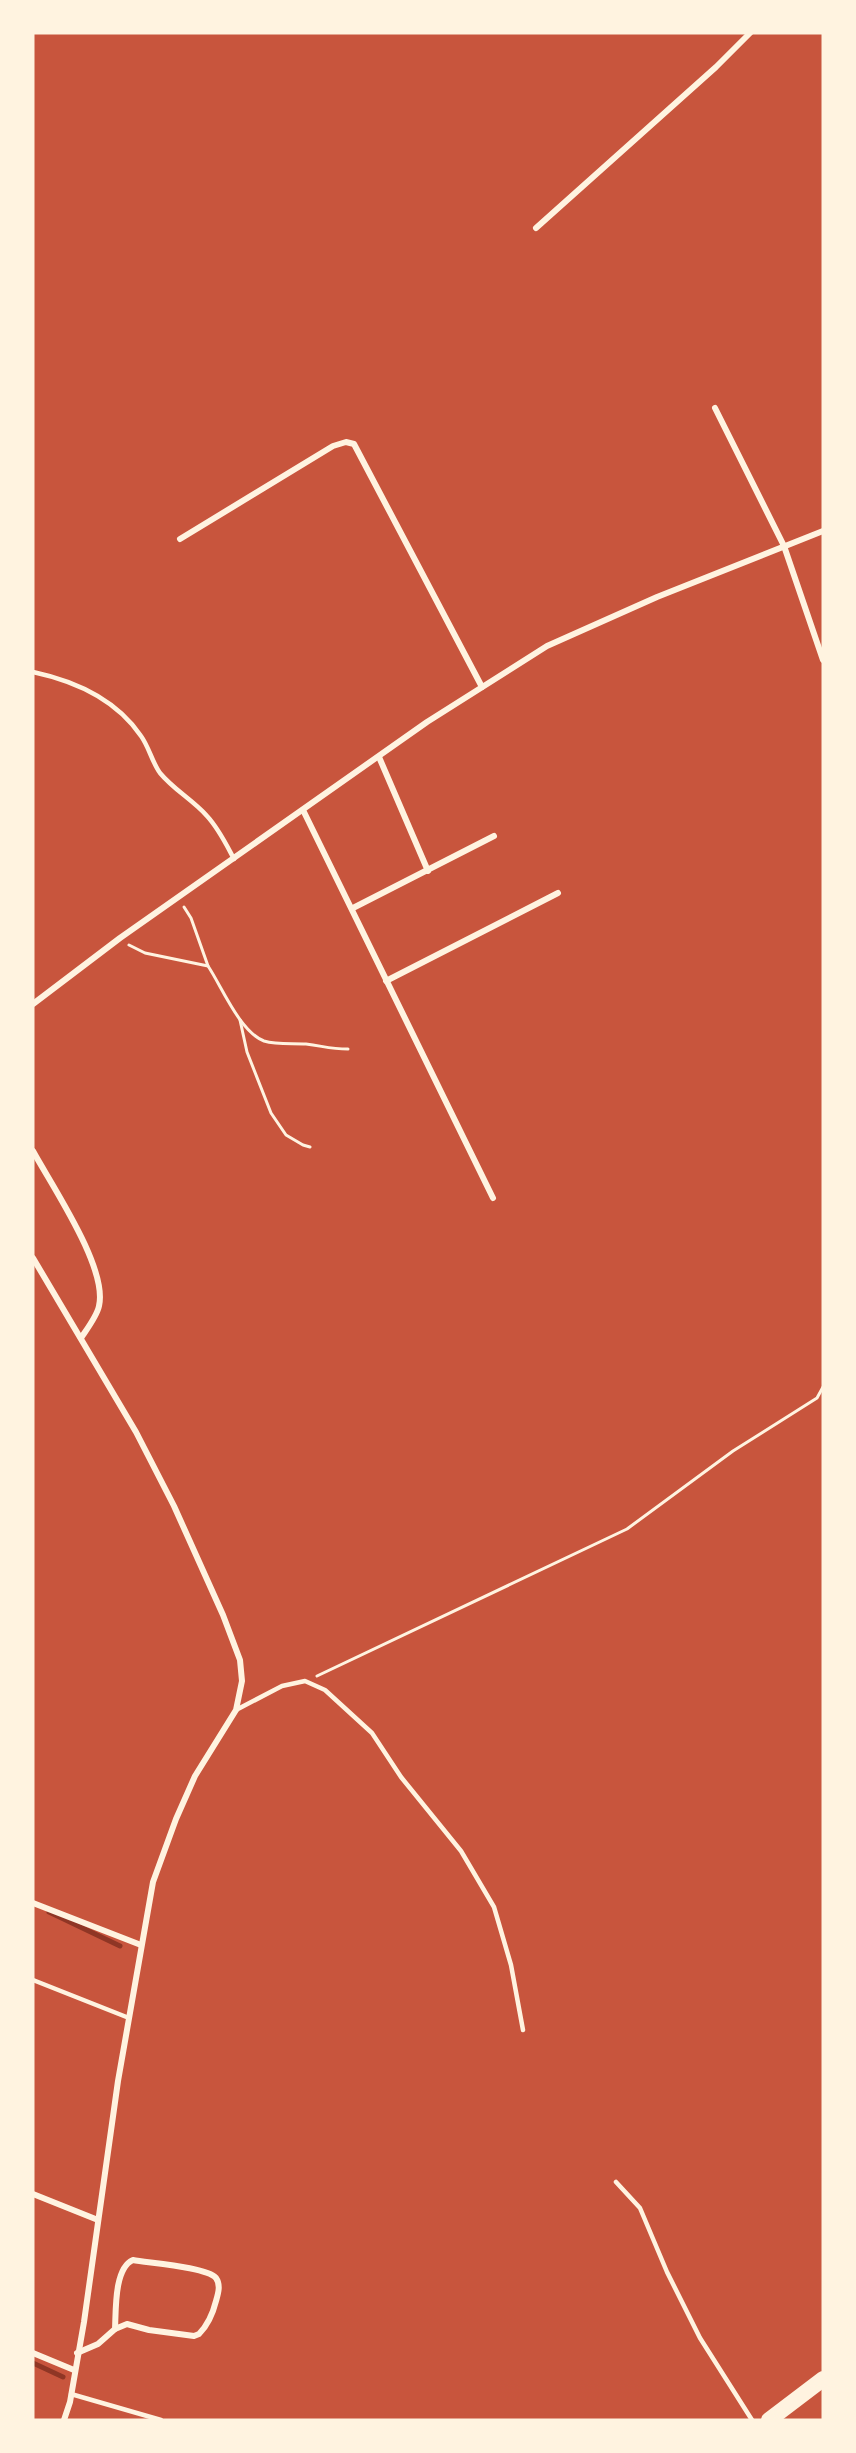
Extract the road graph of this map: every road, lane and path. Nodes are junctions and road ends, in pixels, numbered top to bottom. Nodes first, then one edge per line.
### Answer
1 (750, 33) edge
2 (536, 228) dead end
3 (715, 408) dead end
4 (823, 531) edge
5 (180, 539) dead end
6 (784, 546) junction
7 (823, 660) edge
8 (33, 672) edge
9 (483, 687) junction
10 (379, 757) junction
11 (303, 810) junction
12 (494, 836) dead end
13 (234, 860) junction
14 (428, 871) junction
15 (558, 893) dead end
16 (179, 898) junction
17 (352, 908) junction
18 (120, 938) junction
19 (208, 966) junction
20 (386, 981) junction
21 (33, 1004) edge
22 (240, 1018) junction
23 (348, 1049) dead end
24 (310, 1147) dead end
25 (33, 1151) edge
26 (493, 1198) dead end
27 (33, 1258) edge
28 (81, 1338) junction
29 (823, 1387) edge
30 (305, 1681) junction
31 (236, 1710) junction
32 (33, 1903) edge
33 (141, 1945) junction
34 (33, 1980) edge
35 (129, 2018) junction
36 (523, 2030) dead end
37 (616, 2182) dead end
38 (33, 2194) edge
39 (98, 2220) junction
40 (115, 2329) junction
41 (33, 2353) edge
42 (77, 2353) junction
43 (74, 2370) junction
44 (823, 2379) edge
45 (71, 2394) junction
46 (64, 2420) edge
47 (162, 2420) edge
48 (752, 2420) edge
49 (769, 2420) edge

1 - 2 street
3 - 6 street
4 - 6 street
5 - 9 street
6 - 7 street
6 - 9 street
8 - 13 lane
9 - 10 street
10 - 11 street
10 - 14 street
11 - 13 street
11 - 17 street
12 - 14 street
13 - 16 street
14 - 17 street
15 - 20 street
16 - 18 street
16 - 19 path
17 - 20 street
18 - 19 path
18 - 21 street
19 - 22 path
20 - 26 street
22 - 23 path
22 - 24 path
25 - 28 street
27 - 28 street
28 - 31 street
29 - 30 path
30 - 31 lane
30 - 36 lane
31 - 33 street
32 - 33 street
33 - 35 street
34 - 35 lane
35 - 39 street
37 - 48 lane
38 - 39 street
39 - 42 street
40 - 40 street
40 - 42 street
41 - 43 street
42 - 43 street
43 - 45 street
44 - 49 highway
45 - 46 street
45 - 47 lane

